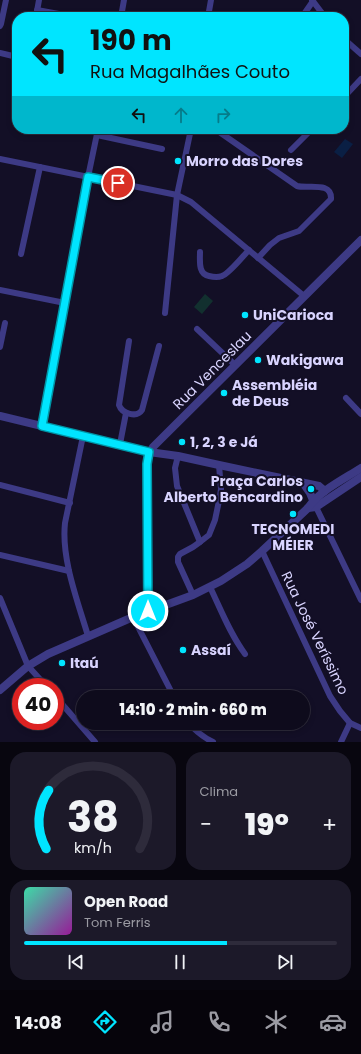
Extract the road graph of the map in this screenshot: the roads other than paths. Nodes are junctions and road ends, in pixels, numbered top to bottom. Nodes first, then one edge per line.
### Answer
1 (6, 0) edge
2 (39, 0) edge
3 (124, 0) edge
4 (211, 0) edge
5 (312, 0) edge
6 (2, 10) edge
7 (37, 12) edge
8 (121, 12) edge
9 (209, 12) edge
10 (305, 12) edge
11 (321, 12) edge
12 (0, 26) edge
13 (349, 43) edge
14 (0, 53) edge
15 (361, 54) edge
16 (12, 56) edge
17 (361, 79) edge
18 (349, 91) edge
19 (97, 134) edge
20 (105, 134) edge
21 (189, 134) edge
22 (222, 134) edge
23 (307, 134) edge
24 (162, 149) dead end
25 (291, 150) dead end
26 (0, 159) edge
27 (40, 167) junction
28 (88, 177) junction
29 (177, 195) junction
30 (361, 240) edge
31 (249, 250) junction
32 (200, 252) dead end
33 (21, 254) dead end
34 (258, 258) junction
35 (0, 290) edge
36 (304, 296) junction
37 (65, 302) junction
38 (165, 313) dead end
39 (5, 323) dead end
40 (197, 329) dead end
41 (129, 341) dead end
42 (159, 346) dead end
43 (0, 347) edge
44 (236, 365) junction
45 (346, 398) dead end
46 (126, 413) junction
47 (361, 414) edge
48 (0, 416) edge
49 (42, 426) junction
50 (83, 436) junction
51 (120, 444) junction
52 (149, 452) junction
53 (178, 456) junction
54 (219, 465) junction
55 (361, 468) edge
56 (361, 477) edge
57 (303, 482) junction
58 (0, 485) edge
59 (325, 491) junction
60 (70, 503) junction
61 (312, 505) junction
62 (200, 542) junction
63 (262, 551) junction
64 (0, 555) edge
65 (69, 571) junction
66 (210, 587) junction
67 (193, 595) junction
68 (0, 598) edge
69 (361, 600) edge
70 (148, 611) junction
71 (133, 617) junction
72 (88, 636) junction
73 (245, 654) dead end
74 (28, 666) junction
75 (39, 678) edge
76 (0, 690) edge
77 (170, 690) edge
78 (64, 706) edge
79 (350, 723) junction
80 (361, 728) edge
81 (194, 730) edge
82 (95, 742) edge
83 (212, 742) edge
84 (341, 742) edge

1 - 6 street
2 - 7 street
3 - 8 street
4 - 9 street
5 - 10 street
5 - 11 street
6 - 12 street
13 - 15 street
14 - 16 street
17 - 18 street
19 - 28 street
20 - 24 street
21 - 29 street
22 - 34 street
23 - 25 street
26 - 27 street
27 - 28 street
27 - 33 street
28 - 29 street
28 - 37 street
29 - 31 street
29 - 38 street
30 - 36 street, Rua Venceslau
31 - 32 street
31 - 34 street
34 - 36 street
35 - 37 street
36 - 44 street, Rua Venceslau
37 - 49 street
39 - 43 street
40 - 44 street
41 - 46 street
42 - 46 street
44 - 52 street, Rua Venceslau
45 - 47 street
46 - 51 street
48 - 49 street
49 - 50 street
50 - 51 street
50 - 60 street
51 - 52 street
52 - 53 street
52 - 70 street
53 - 54 street
53 - 62 street
54 - 57 street
54 - 62 street
55 - 59 street
56 - 61 street
57 - 59 street
57 - 61 street
58 - 60 street
59 - 61 street
60 - 65 street
61 - 63 street
61 - 69 street
62 - 67 street
63 - 66 street
63 - 79 street, Rua José Veríssimo
64 - 65 street
65 - 72 street
66 - 67 street
66 - 73 street
67 - 70 street
68 - 74 street
70 - 71 street
71 - 72 street
71 - 77 street
72 - 74 street
74 - 75 street
74 - 76 street
78 - 82 street
79 - 80 street
79 - 84 street
81 - 83 street

